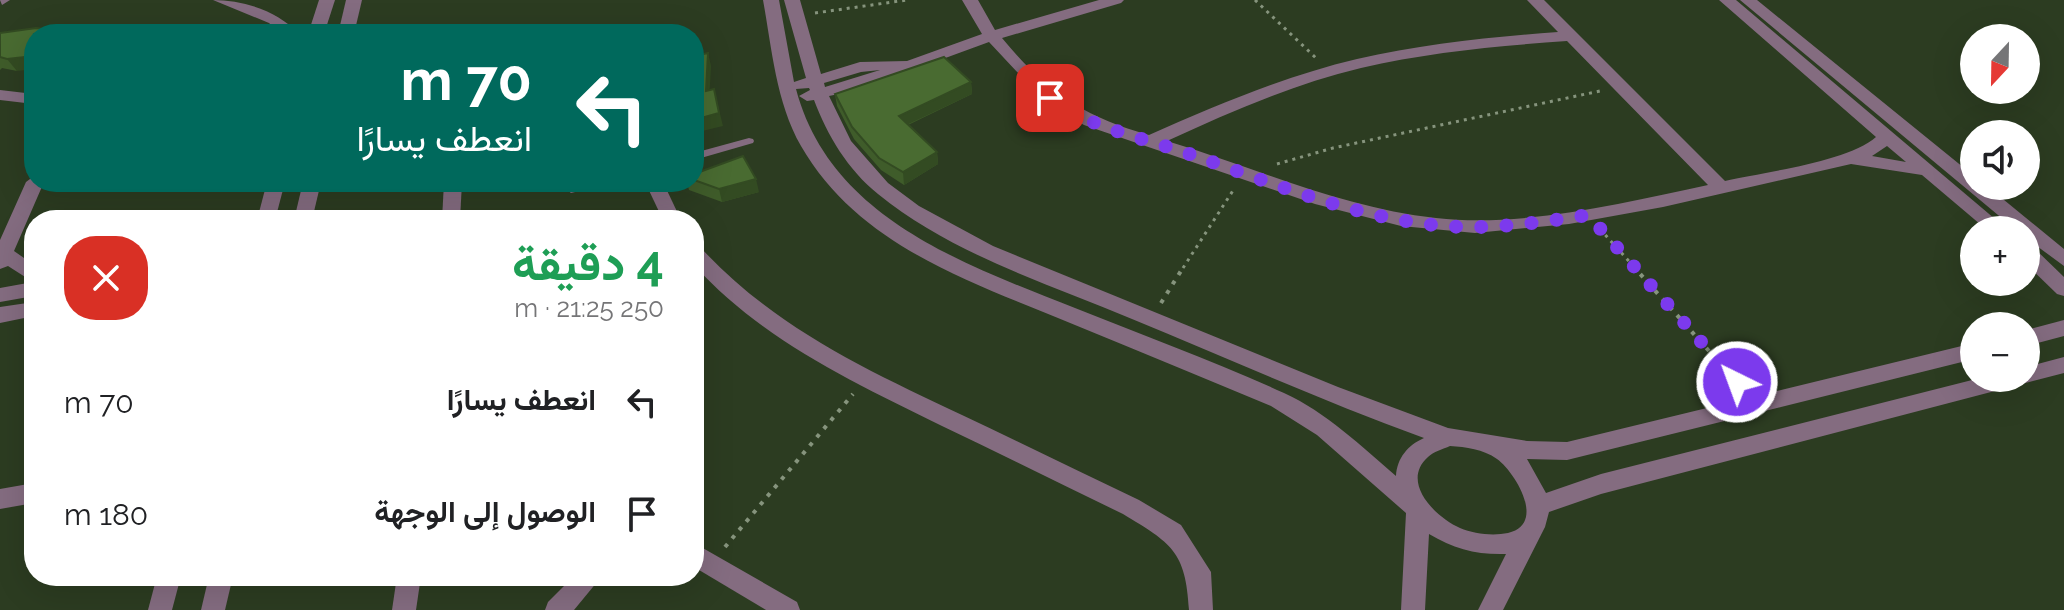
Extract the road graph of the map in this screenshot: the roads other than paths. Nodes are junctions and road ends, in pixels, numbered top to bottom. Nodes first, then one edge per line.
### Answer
1 (221, 0) edge
2 (352, 0) edge
3 (771, 0) edge
4 (970, 0) edge
5 (1116, 0) edge
6 (1535, 0) edge
7 (1727, 0) edge
8 (1748, 0) edge
9 (327, 2) edge
10 (794, 8) edge
11 (279, 24) edge
12 (319, 24) edge
13 (348, 24) edge
14 (994, 35) junction
15 (1571, 36) junction
16 (815, 87) junction
17 (0, 95) edge
18 (789, 95) junction
19 (24, 98) edge
20 (1886, 137) junction
21 (749, 141) dead end
22 (1151, 141) junction
23 (704, 154) edge
24 (1849, 159) junction
25 (1927, 172) junction
26 (1721, 187) junction
27 (30, 192) edge
28 (1982, 216) edge
29 (1997, 216) edge
30 (2040, 249) edge
31 (1, 257) edge
32 (2040, 257) edge
33 (2064, 259) edge
34 (704, 265) edge
35 (24, 270) edge
36 (2064, 289) edge
37 (24, 291) edge
38 (0, 295) edge
39 (24, 311) edge
40 (0, 315) edge
41 (2064, 328) edge
42 (2040, 334) edge
43 (1960, 355) edge
44 (2064, 365) edge
45 (2040, 371) edge
46 (1960, 392) edge
47 (1448, 437) junction
48 (1484, 442) junction
49 (24, 495) edge
50 (0, 499) edge
51 (1539, 505) junction
52 (1416, 508) junction
53 (1531, 529) junction
54 (704, 560) edge
55 (166, 586) edge
56 (219, 586) edge
57 (408, 586) edge
58 (580, 586) edge
59 (160, 610) edge
60 (213, 610) edge
61 (404, 610) edge
62 (557, 610) edge
63 (788, 610) edge
64 (1201, 610) edge
65 (1413, 610) edge
66 (1490, 610) edge

1 - 11 street
2 - 9 street
2 - 13 street
3 - 18 street
4 - 14 street
5 - 14 street
6 - 15 street
7 - 20 street
8 - 29 street
9 - 12 street
10 - 16 street
14 - 16 street
14 - 22 street
15 - 22 street
15 - 26 street
16 - 18 street
16 - 47 street
17 - 19 street
18 - 52 street
20 - 24 street
20 - 25 street
21 - 23 lane
22 - 26 street
24 - 25 street
24 - 26 street
25 - 28 street
27 - 31 street
30 - 33 street
31 - 35 street
32 - 36 street
34 - 64 street
37 - 38 street
39 - 40 street
41 - 42 street
43 - 48 street
44 - 45 street
46 - 51 street
47 - 48 street
47 - 52 street
48 - 51 street
49 - 50 street
51 - 53 street
52 - 53 street
52 - 65 street
53 - 66 street
54 - 63 street
55 - 59 street
56 - 60 street
57 - 61 street
58 - 62 street

